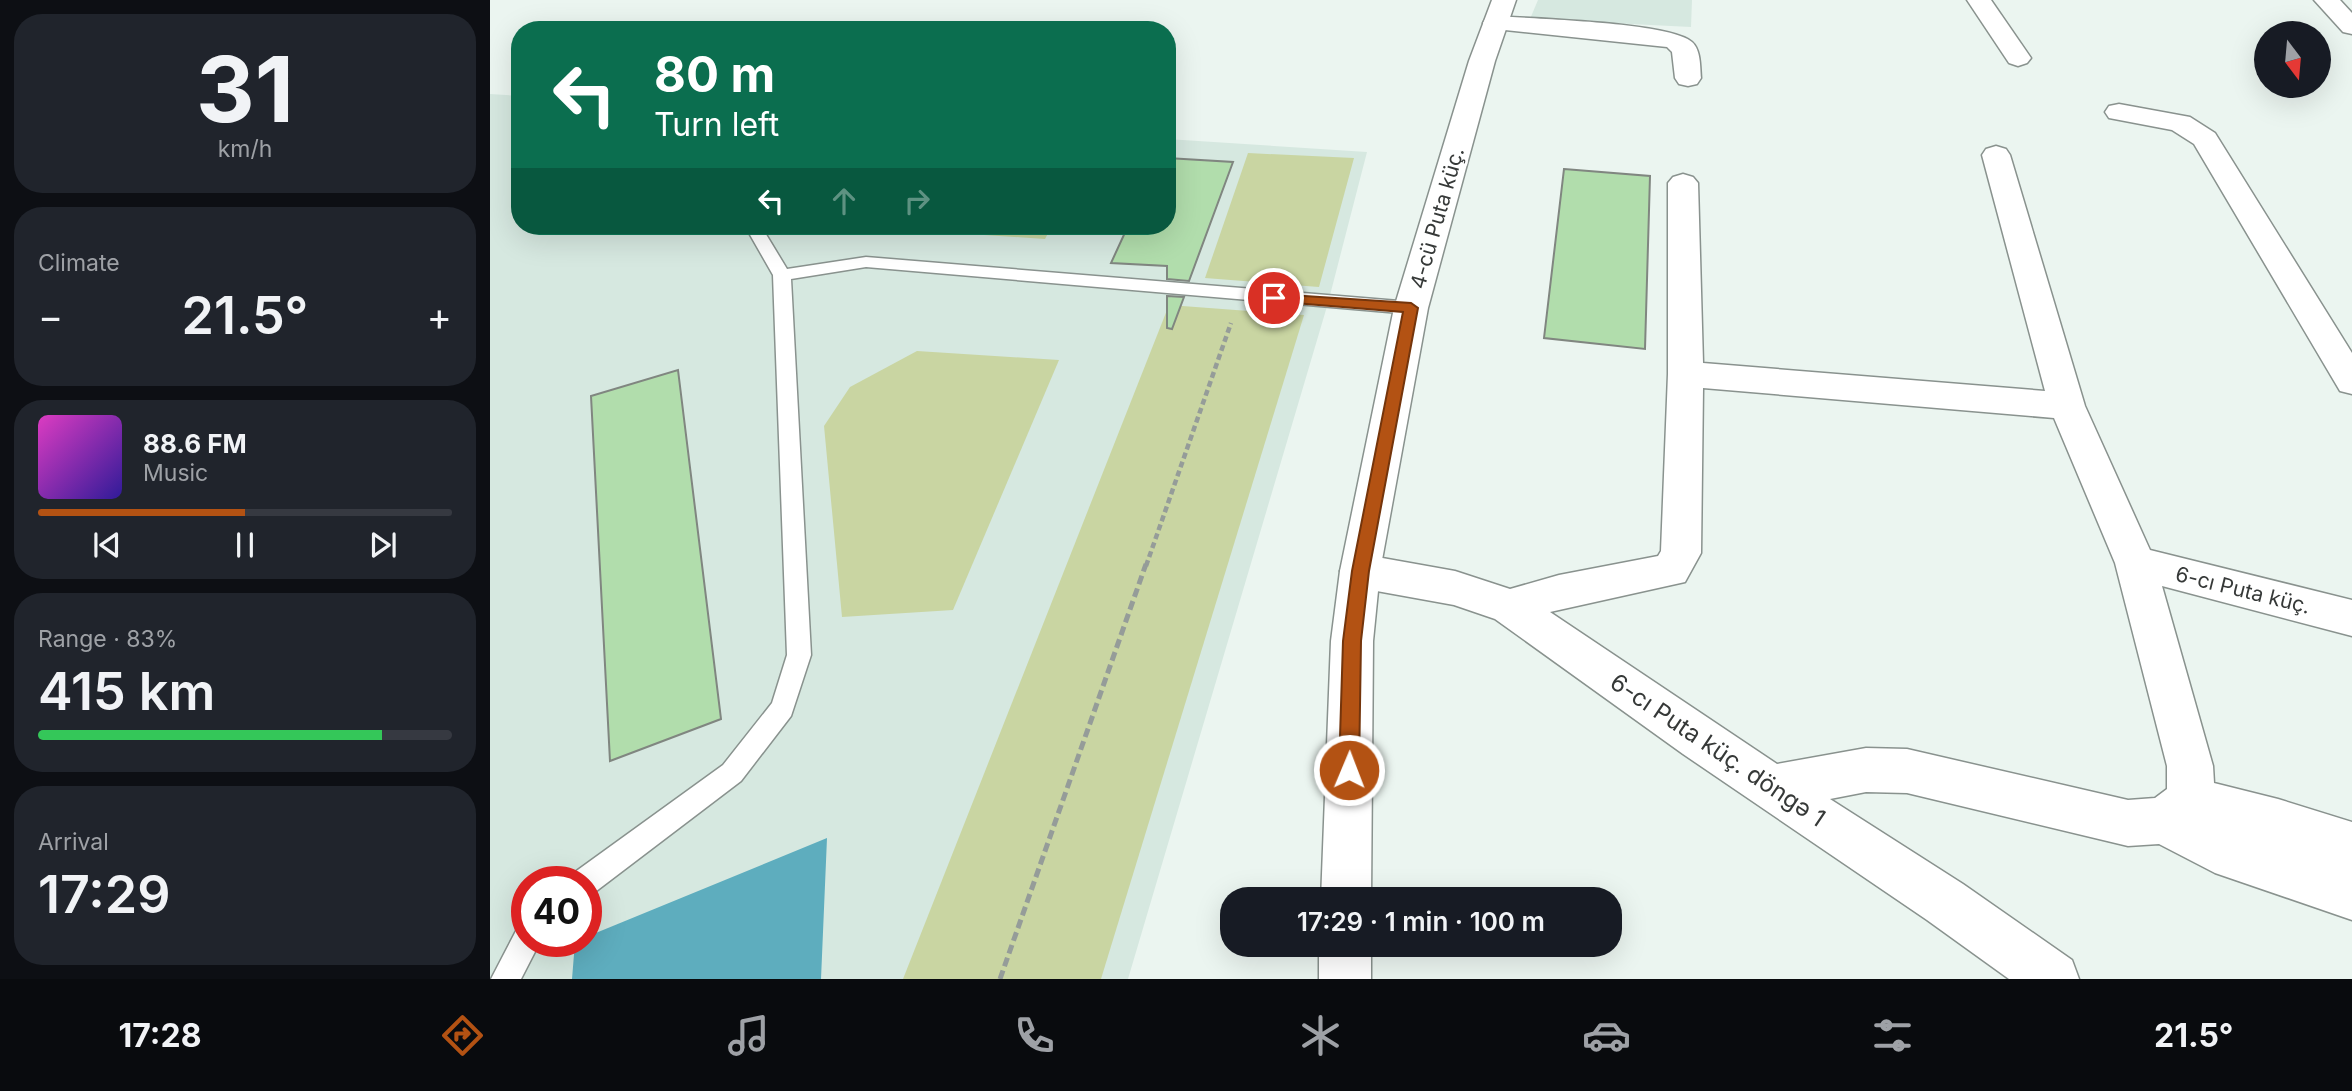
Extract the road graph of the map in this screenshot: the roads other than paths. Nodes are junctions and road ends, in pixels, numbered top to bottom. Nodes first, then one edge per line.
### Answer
1 (1979, 0) edge
2 (2326, 0) edge
3 (1500, 11) edge
4 (2352, 27) edge
5 (2018, 58) dead end
6 (1688, 78) dead end
7 (2119, 112) dead end
8 (1996, 155) dead end
9 (1683, 183) dead end
10 (758, 235) edge
11 (782, 275) junction
12 (1411, 308) junction
13 (1686, 374) junction
14 (2352, 382) edge
15 (2067, 406) junction
16 (2135, 563) junction
17 (1360, 571) junction
18 (1510, 607) junction
19 (2352, 618) edge
20 (1774, 787) junction
21 (2177, 811) junction
22 (2352, 846) edge
23 (602, 869) edge
24 (1346, 887) edge
25 (2352, 895) edge
26 (517, 957) edge
27 (1345, 957) edge
28 (505, 979) edge
29 (1345, 979) edge
30 (2053, 979) edge

1 - 5 street
2 - 4 street
3 - 6 street
3 - 12 street, 4-cü Puta küç.
7 - 14 street
8 - 15 street
9 - 13 street
10 - 11 lane
11 - 12 lane
11 - 23 lane
12 - 17 street, 4-cü Puta küç.
13 - 15 street
13 - 18 street
15 - 16 street
16 - 19 street, 6-cı Puta küç.
16 - 21 street
17 - 18 street, 6-cı Puta küç. döngə 1
17 - 24 street, 4-cü Puta küç.
18 - 20 street, 6-cı Puta küç. döngə 1
20 - 21 street
20 - 30 street, 6-cı Puta küç. döngə 1
21 - 22 street
21 - 25 street
26 - 28 lane
27 - 29 street

